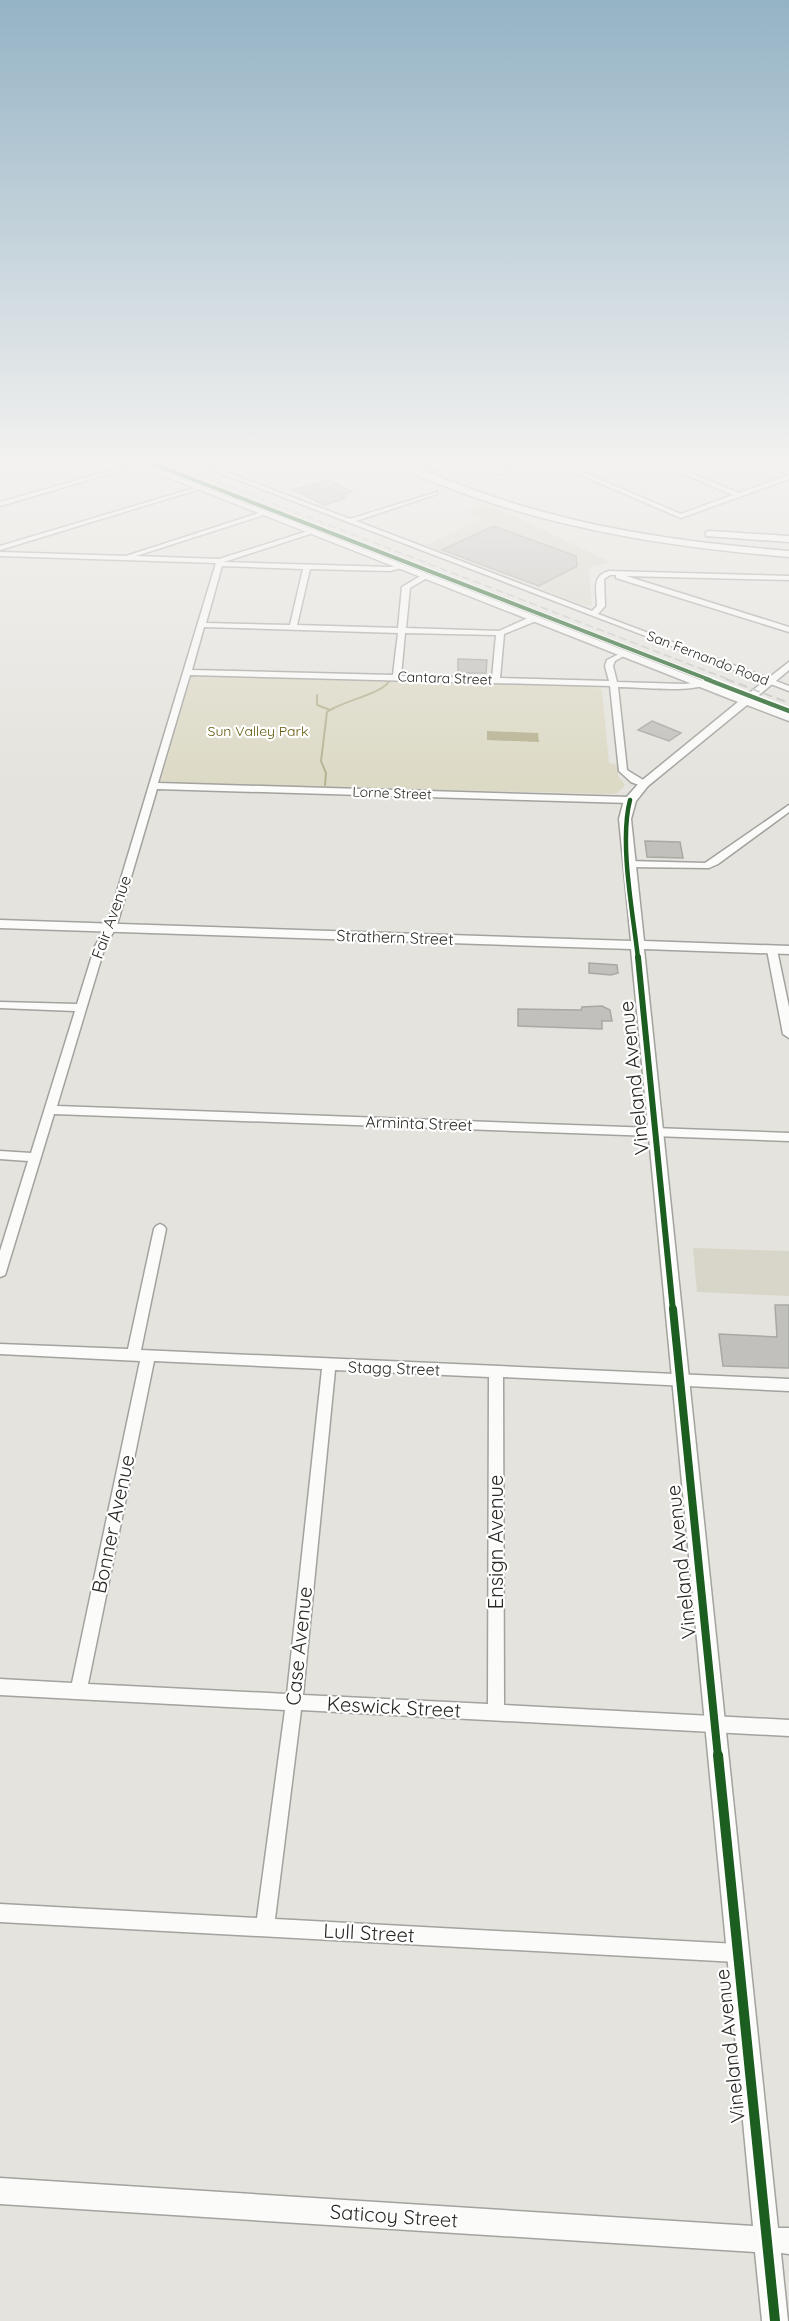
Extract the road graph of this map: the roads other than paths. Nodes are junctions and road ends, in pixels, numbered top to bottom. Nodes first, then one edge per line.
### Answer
1 (218, 568) edge
2 (307, 568) edge
3 (405, 568) edge
4 (474, 568) edge
5 (609, 573) junction
6 (424, 576) junction
7 (789, 578) edge
8 (594, 614) junction
9 (533, 619) junction
10 (201, 625) junction
11 (293, 627) junction
12 (401, 630) junction
13 (789, 630) edge
14 (500, 633) junction
15 (623, 654) junction
16 (789, 665) edge
17 (188, 672) junction
18 (397, 677) junction
19 (496, 680) junction
20 (769, 681) junction
21 (613, 684) junction
22 (702, 684) junction
23 (789, 689) edge
24 (745, 701) junction
25 (789, 718) edge
26 (645, 784) junction
27 (154, 786) junction
28 (630, 800) junction
29 (789, 808) edge
30 (629, 864) junction
31 (0, 924) edge
32 (111, 928) junction
33 (636, 945) junction
34 (772, 950) junction
35 (789, 950) edge
36 (0, 1005) edge
37 (80, 1008) junction
38 (789, 1034) edge
39 (50, 1110) junction
40 (656, 1132) junction
41 (789, 1137) edge
42 (0, 1155) edge
43 (35, 1157) junction
44 (160, 1228) dead end
45 (4, 1248) edge
46 (0, 1272) edge
47 (0, 1349) edge
48 (141, 1356) junction
49 (329, 1365) junction
50 (496, 1372) junction
51 (680, 1380) junction
52 (789, 1385) edge
53 (0, 1687) edge
54 (78, 1691) junction
55 (294, 1702) junction
56 (496, 1713) junction
57 (714, 1724) junction
58 (789, 1728) edge
59 (0, 1913) edge
60 (265, 1927) junction
61 (737, 1953) junction
62 (0, 2191) edge
63 (778, 2240) edge
64 (775, 2321) edge

1 - 10 street, Fair Avenue
2 - 11 street
3 - 6 main road, San Fernando Road
4 - 8 street, San Fernando Road
5 - 7 street
5 - 8 street
5 - 13 street
6 - 9 main road, San Fernando Road
6 - 12 street
8 - 20 street, San Fernando Road
9 - 14 street
9 - 15 main road, San Fernando Road
10 - 11 street
10 - 17 street, Fair Avenue
11 - 12 street
12 - 14 street
12 - 18 street
14 - 19 street
15 - 21 street
15 - 22 main road, San Fernando Road
16 - 20 main road
17 - 18 street, Cantara Street
17 - 27 street, Fair Avenue
18 - 19 street, Cantara Street
19 - 21 street, Cantara Street
20 - 23 street, San Fernando Road
20 - 24 main road
21 - 22 street, Cantara Street
21 - 26 street
22 - 24 main road, San Fernando Road
24 - 25 main road, San Fernando Road
24 - 26 main road
26 - 28 main road
27 - 28 street, Lorne Street
27 - 32 street, Fair Avenue
28 - 30 main road, Vineland Avenue
29 - 30 street
30 - 33 main road, Vineland Avenue
31 - 32 main road, Strathern Street
32 - 33 main road, Strathern Street
32 - 37 street, Fair Avenue
33 - 34 main road, Strathern Street
33 - 40 main road, Vineland Avenue
34 - 35 main road, Strathern Street
34 - 38 street
36 - 37 street
37 - 39 street, Fair Avenue
39 - 40 street, Arminta Street
39 - 43 street, Fair Avenue
40 - 41 street, Arminta Street
40 - 51 main road, Vineland Avenue
42 - 43 street
43 - 45 street, Fair Avenue
44 - 48 street, Bonner Avenue
45 - 46 street, Fair Avenue
47 - 48 street, Stagg Street
48 - 49 street, Stagg Street
48 - 54 street, Bonner Avenue
49 - 50 street, Stagg Street
49 - 55 street, Case Avenue
50 - 51 street, Stagg Street
50 - 56 street, Ensign Avenue
51 - 52 street, Stagg Street
51 - 57 main road, Vineland Avenue
53 - 54 street, Keswick Street
54 - 55 street, Keswick Street
55 - 56 street, Keswick Street
55 - 60 street, Case Avenue
56 - 57 street, Keswick Street
57 - 58 street, Keswick Street
57 - 61 main road, Vineland Avenue
59 - 60 street, Lull Street
60 - 61 street, Lull Street
61 - 63 main road, Vineland Avenue
62 - 63 main road, Saticoy Street
63 - 64 main road, Vineland Avenue

